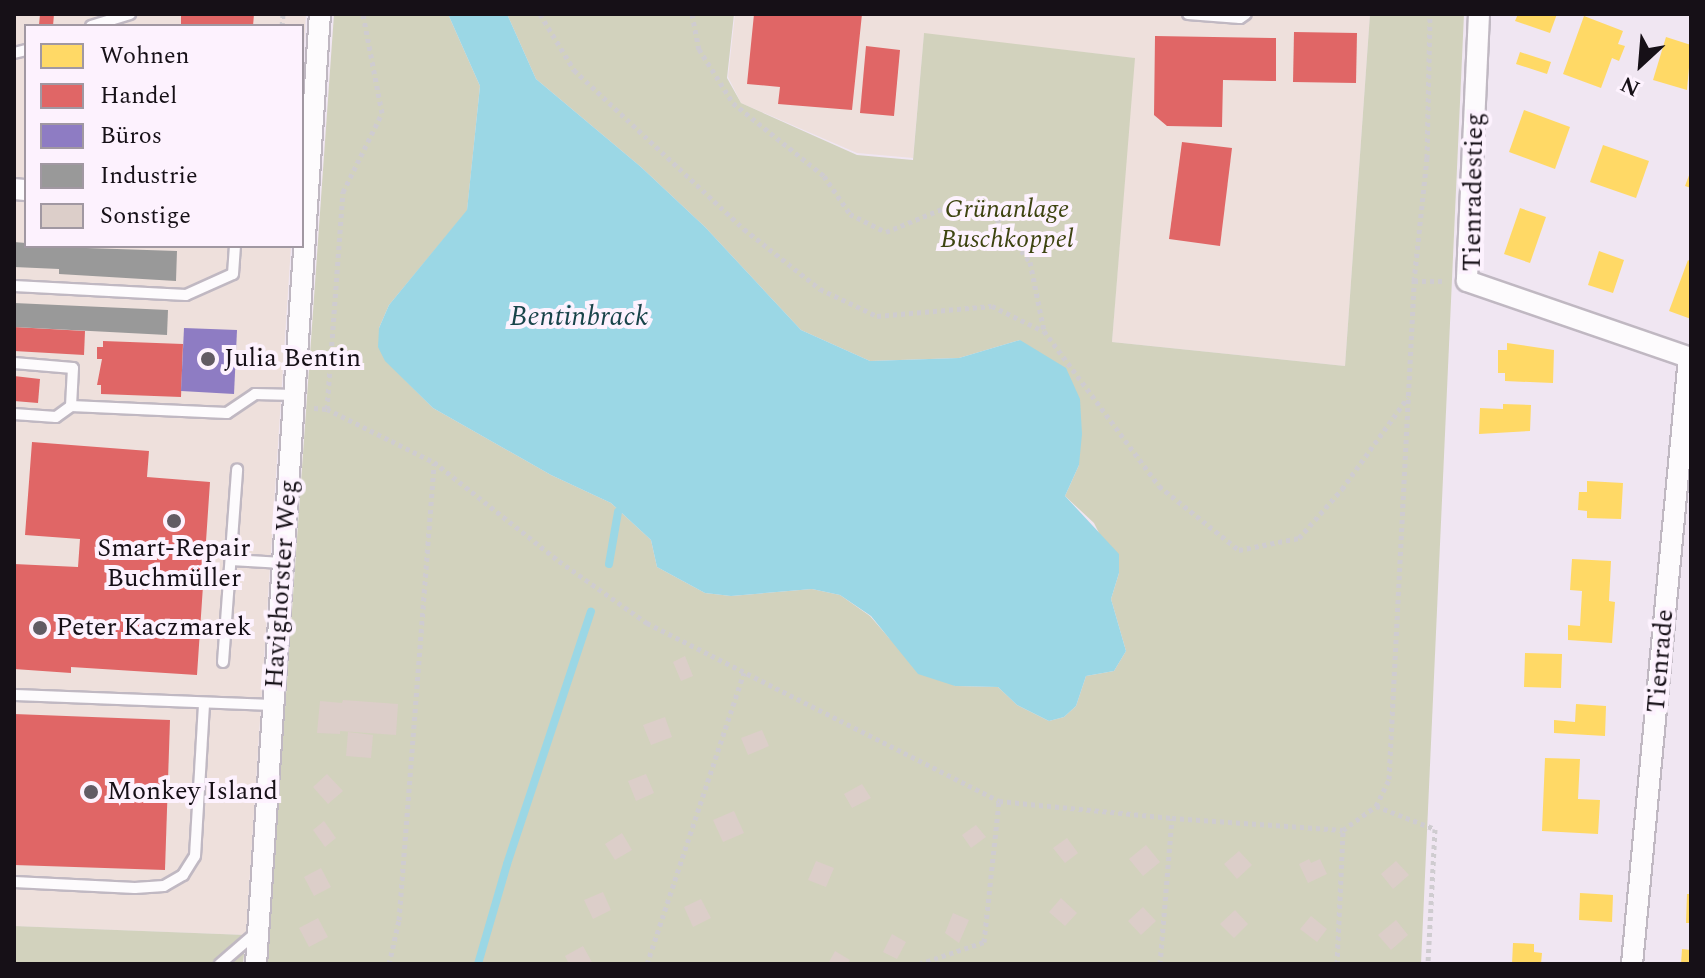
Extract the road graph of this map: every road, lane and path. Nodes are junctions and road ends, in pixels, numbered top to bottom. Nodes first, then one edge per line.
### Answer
1 (130, 14) edge
2 (320, 14) edge
3 (363, 14) edge
4 (540, 14) edge
5 (692, 14) edge
6 (1188, 14) edge
7 (1246, 14) edge
8 (1430, 14) edge
9 (1479, 14) edge
10 (98, 24) edge
11 (304, 205) edge
12 (235, 248) edge
13 (302, 248) edge
14 (1414, 281) junction
15 (1467, 281) junction
16 (14, 286) edge
17 (1044, 331) junction
18 (1690, 358) edge
19 (14, 363) edge
20 (1408, 397) junction
21 (294, 401) junction
22 (71, 406) junction
23 (327, 409) junction
24 (14, 414) edge
25 (434, 462) junction
26 (237, 470) dead end
27 (231, 560) junction
28 (283, 563) junction
29 (223, 662) dead end
30 (744, 673) junction
31 (14, 695) edge
32 (204, 703) junction
33 (274, 705) junction
34 (999, 801) junction
35 (1376, 806) junction
36 (1172, 818) junction
37 (1343, 830) junction
38 (14, 882) edge
39 (259, 930) junction
40 (220, 964) edge
41 (256, 964) edge
42 (389, 964) edge
43 (647, 964) edge
44 (919, 964) edge
45 (1160, 964) edge
46 (1337, 964) edge
47 (1428, 964) edge
48 (1632, 964) edge

1 - 10 lane
2 - 11 street, Havighorster Weg
3 - 23 path
4 - 17 path
5 - 17 path
6 - 7 lane
8 - 14 path
9 - 15 street, Tienradestieg
12 - 16 lane
13 - 21 street, Havighorster Weg
14 - 15 path
14 - 20 path
15 - 18 street, Tienradestieg
17 - 20 path
18 - 48 street, Tienrade
19 - 22 lane
20 - 35 path
21 - 22 lane
21 - 23 path
21 - 28 street, Havighorster Weg
22 - 24 lane
23 - 25 path
25 - 30 path
25 - 42 path
26 - 27 lane
27 - 28 lane
27 - 29 lane
28 - 33 street, Havighorster Weg
30 - 34 path
30 - 43 path
31 - 32 lane
32 - 33 lane
32 - 38 lane
33 - 39 street, Havighorster Weg
34 - 36 path
34 - 44 path
35 - 37 path
35 - 47 path
36 - 37 path
36 - 45 path
37 - 46 path
39 - 40 lane
39 - 41 street, Havighorster Weg

